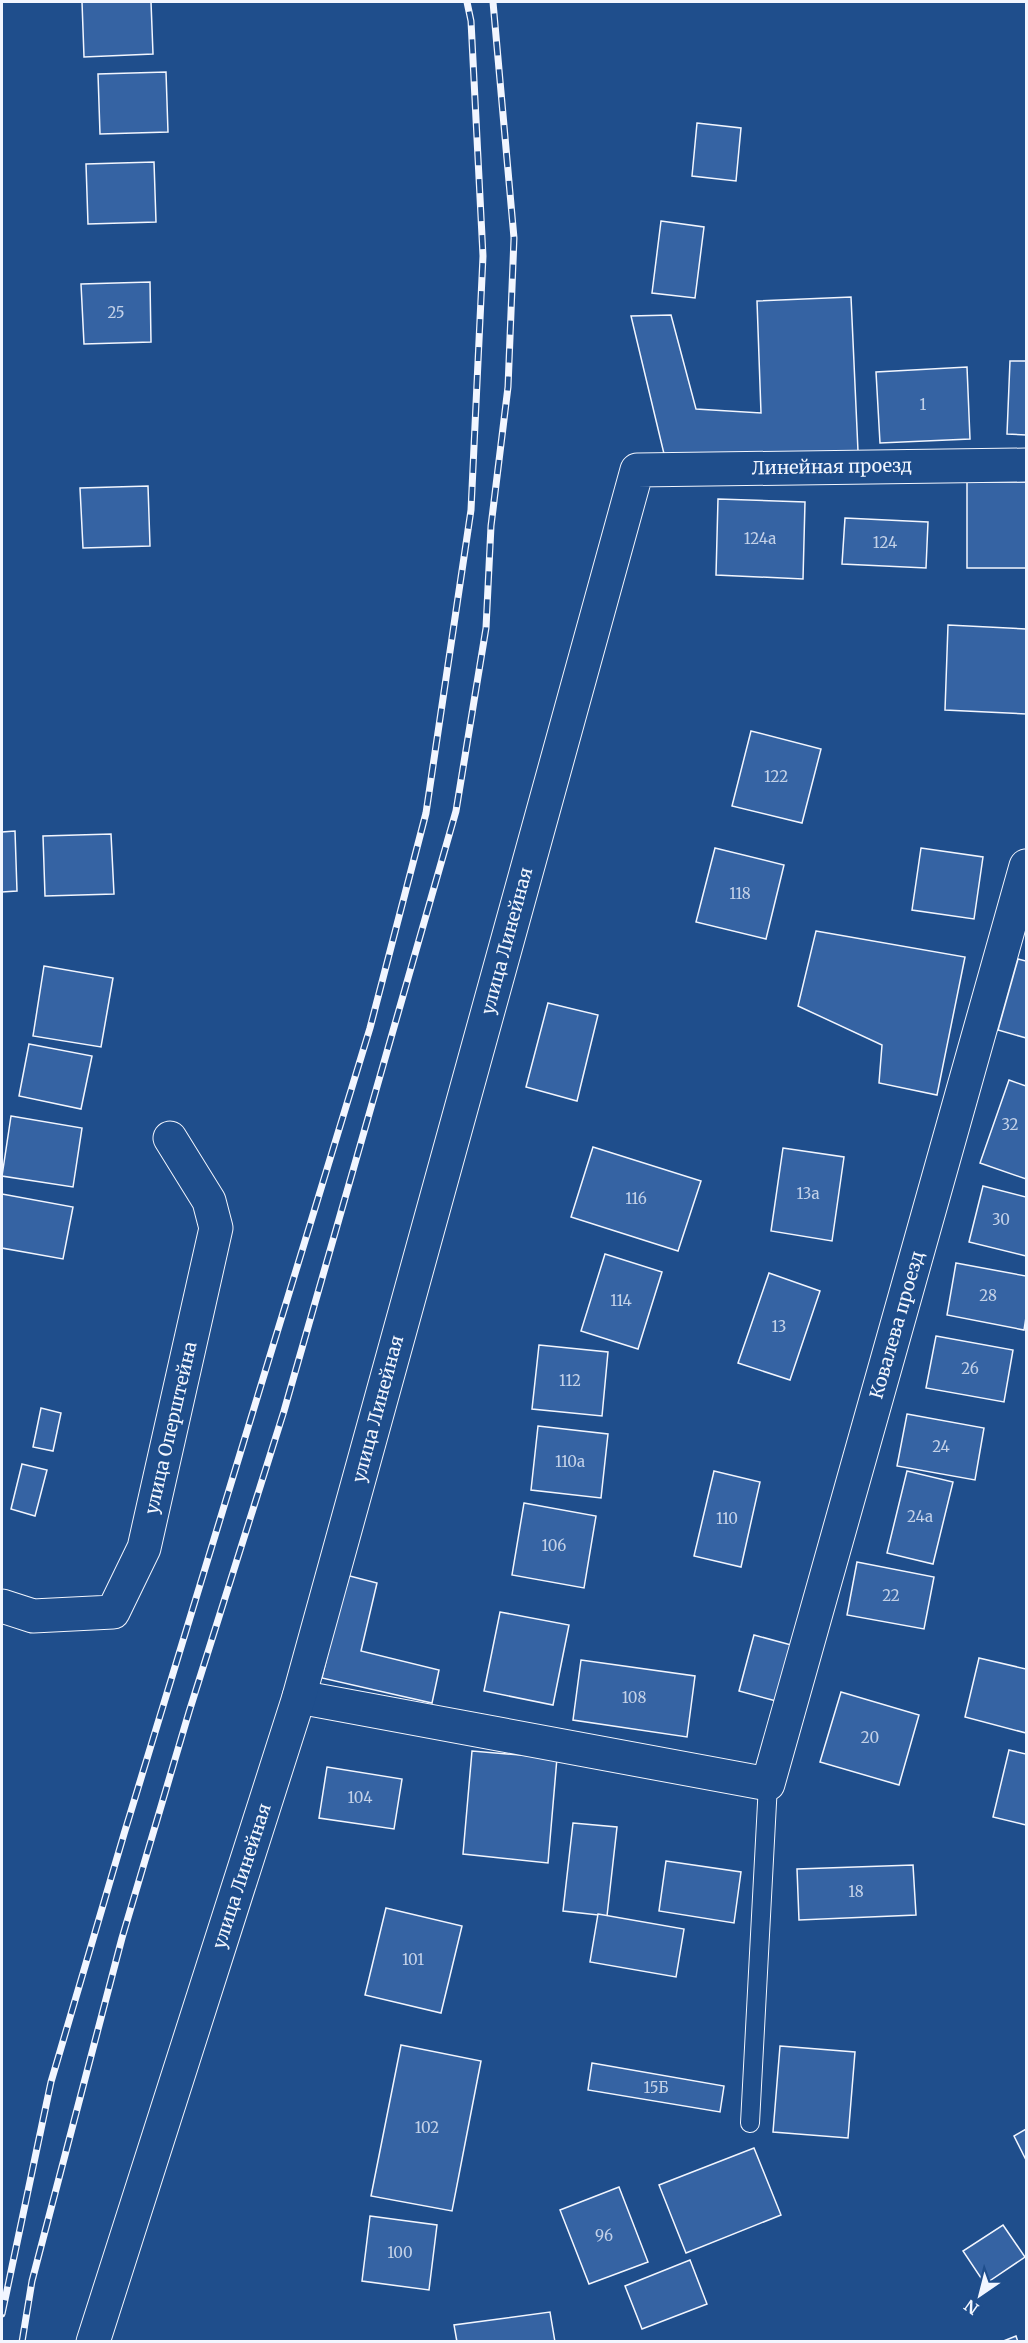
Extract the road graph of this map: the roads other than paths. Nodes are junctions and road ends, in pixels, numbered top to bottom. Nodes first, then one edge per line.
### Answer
1 (1026, 465) edge
2 (637, 470) joint
3 (1026, 866) edge
4 (1017, 937) edge
5 (170, 1138) dead end
6 (2, 1606) edge
7 (299, 1697) junction
8 (768, 1784) junction
9 (750, 2123) dead end
10 (93, 2342) edge

1 - 2 street, Линейная проезд
2 - 7 street, улица Линейная
3 - 4 street, Ковалева проезд
4 - 8 street, Ковалева проезд
5 - 6 street, улица Оперштейна
7 - 8 street
7 - 10 street, улица Линейная
8 - 9 lane

